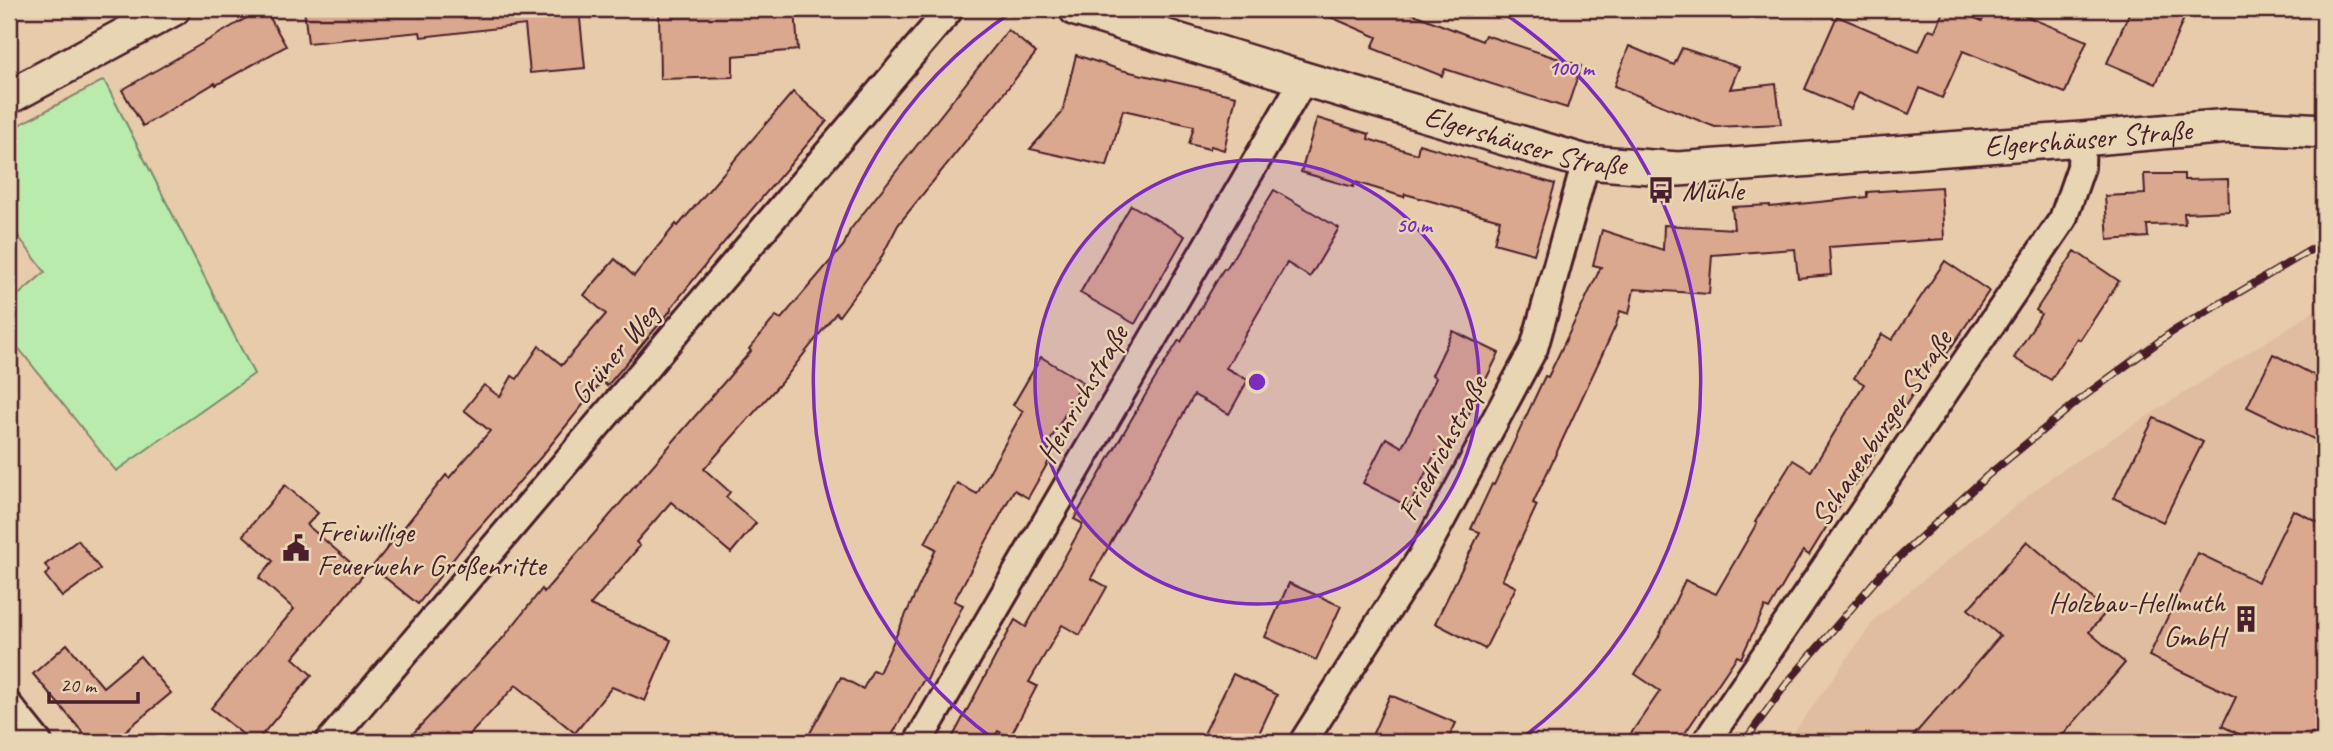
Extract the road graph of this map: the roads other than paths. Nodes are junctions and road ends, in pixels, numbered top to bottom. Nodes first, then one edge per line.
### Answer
1 (173, 9) edge
2 (950, 9) edge
3 (1076, 9) edge
4 (1304, 79) junction
5 (9, 97) edge
6 (2324, 131) edge
7 (2082, 139) junction
8 (1586, 162) junction
9 (9, 706) edge
10 (38, 742) edge
11 (329, 742) edge
12 (918, 742) edge
13 (1303, 742) edge
14 (1706, 742) edge

1 - 5 street
2 - 11 street, Grüner Weg
3 - 4 street, Elgershäuser Straße
4 - 8 street, Elgershäuser Straße
4 - 12 street, Heinrichstraße
6 - 7 street, Elgershäuser Straße
7 - 8 street, Elgershäuser Straße
7 - 14 street, Schauenburger Straße
8 - 13 street, Friedrichstraße
9 - 10 street

